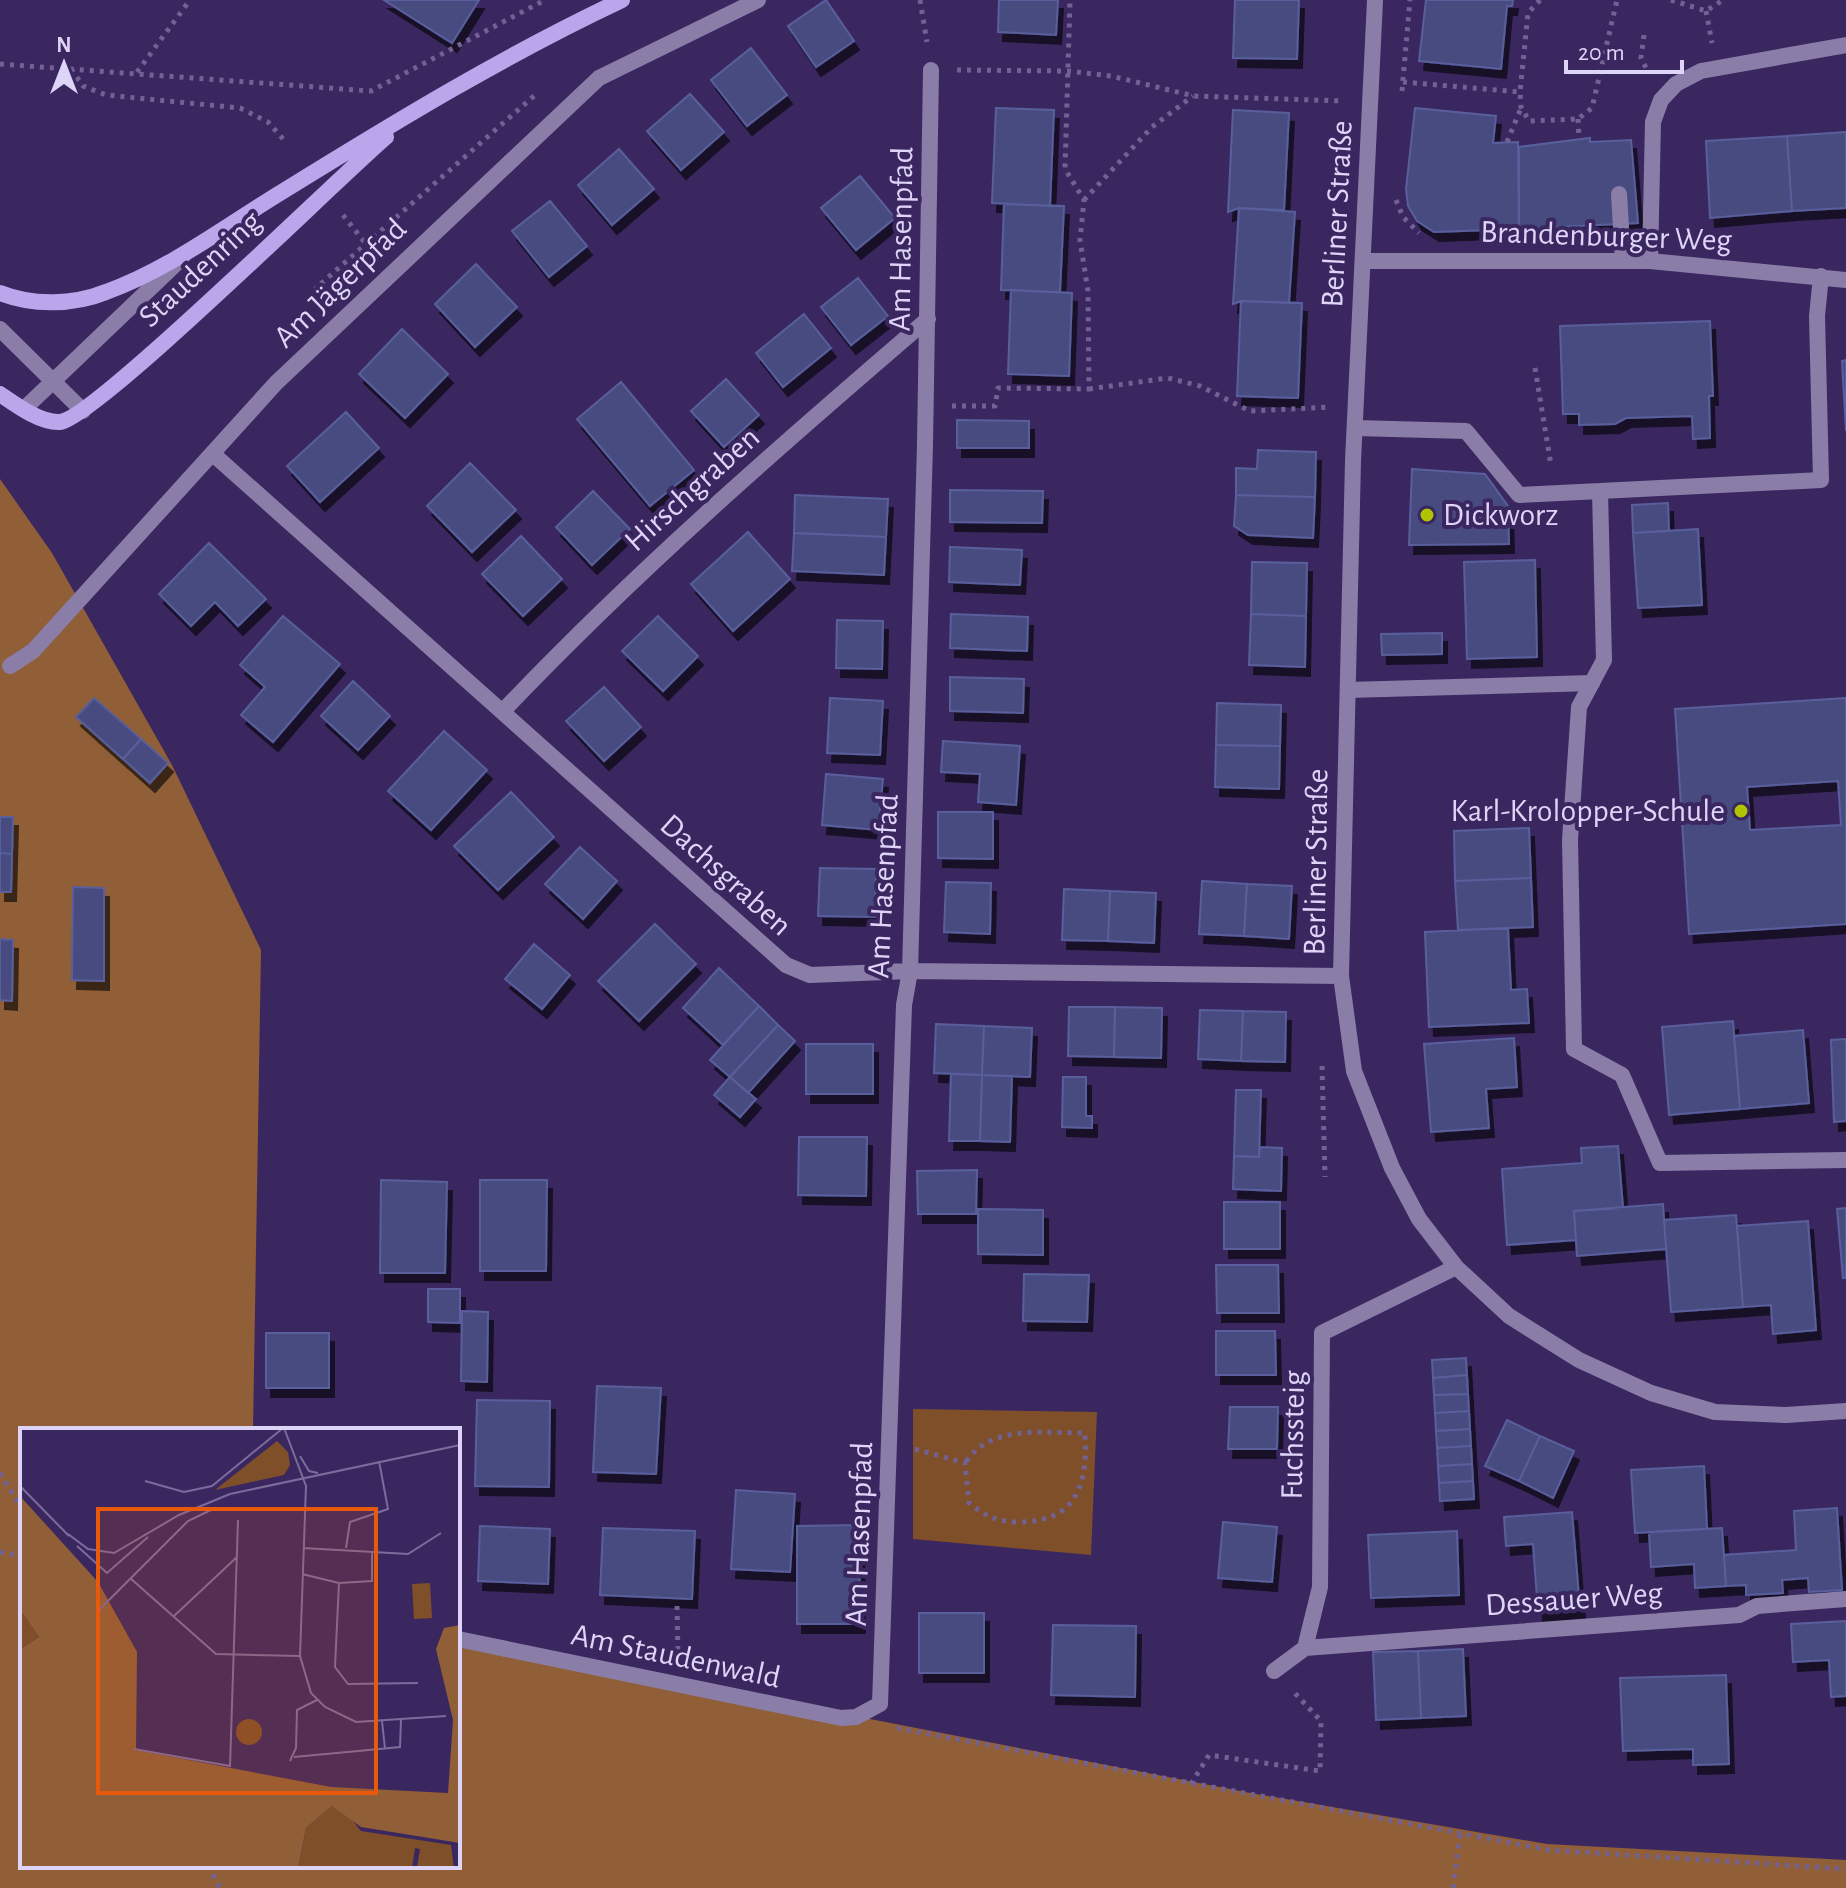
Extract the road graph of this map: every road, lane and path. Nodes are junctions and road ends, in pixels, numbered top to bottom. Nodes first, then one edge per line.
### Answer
1 (190, 0) edge
2 (545, 0) edge
3 (622, 0) edge
4 (758, 0) edge
5 (920, 0) edge
6 (1070, 0) edge
7 (1375, 0) edge
8 (1410, 0) edge
9 (1540, 0) edge
10 (1617, 0) edge
11 (1671, 0) edge
12 (1723, 0) edge
13 (1706, 11) junction
14 (1710, 32) dead end
15 (1644, 35) dead end
16 (1846, 45) edge
17 (1641, 58) dead end
18 (0, 64) edge
19 (71, 69) junction
20 (931, 70) junction
21 (1068, 71) junction
22 (136, 73) junction
23 (1403, 82) junction
24 (1520, 92) junction
25 (1194, 96) junction
26 (545, 97) dead end
27 (1401, 97) dead end
28 (1370, 102) junction
29 (423, 105) junction
30 (1521, 107) junction
31 (1578, 119) junction
32 (1579, 139) dead end
33 (285, 141) dead end
34 (1507, 142) dead end
35 (1393, 190) dead end
36 (1619, 194) dead end
37 (1084, 200) junction
38 (343, 215) dead end
39 (1428, 236) dead end
40 (366, 244) junction
41 (194, 246) junction
42 (1364, 261) junction
43 (1623, 261) junction
44 (1650, 261) junction
45 (1821, 276) junction
46 (1846, 280) edge
47 (0, 293) edge
48 (327, 301) dead end
49 (928, 319) junction
50 (0, 329) edge
51 (1535, 368) dead end
52 (55, 381) junction
53 (1089, 389) junction
54 (0, 394) edge
55 (926, 406) junction
56 (1356, 408) junction
57 (24, 409) junction
58 (83, 411) junction
59 (1355, 428) junction
60 (213, 454) junction
61 (1600, 491) junction
62 (1556, 494) junction
63 (10, 666) dead end
64 (1592, 683) junction
65 (1348, 690) junction
66 (503, 711) junction
67 (910, 971) junction
68 (1341, 976) junction
69 (1322, 1053) dead end
70 (1846, 1160) edge
71 (1325, 1177) dead end
72 (1456, 1267) junction
73 (1846, 1411) edge
74 (890, 1442) junction
75 (965, 1463) junction
76 (0, 1473) edge
77 (20, 1506) edge
78 (0, 1552) edge
79 (20, 1556) edge
80 (1846, 1599) edge
81 (677, 1606) dead end
82 (460, 1639) edge
83 (1305, 1648) junction
84 (1274, 1671) joint
85 (678, 1685) junction
86 (880, 1704) junction
87 (1191, 1784) junction
88 (1460, 1834) junction
89 (209, 1868) edge
90 (1846, 1869) edge
91 (220, 1888) edge
92 (1453, 1888) edge

1 - 22 path
2 - 22 path
3 - 29 main road, Staudenring
4 - 60 street, Am Jägerpfad
5 - 20 path
6 - 21 path
7 - 28 street, Berliner Straße
8 - 23 path
9 - 24 path
10 - 31 path
11 - 13 path
12 - 13 path
13 - 14 path
15 - 17 path
16 - 44 street
18 - 19 path
19 - 22 path
19 - 33 path
20 - 21 path
20 - 49 street, Am Hasenpfad
21 - 25 path
21 - 37 path
23 - 24 path
23 - 27 path
24 - 30 path
25 - 28 path
25 - 37 path
26 - 40 path
28 - 42 street, Berliner Straße
29 - 41 main road, Staudenring
29 - 58 main road, Staudenring
30 - 31 path
30 - 34 path
31 - 32 path
35 - 39 path
36 - 43 street
37 - 53 path
38 - 40 path
40 - 48 path
41 - 47 main road, Staudenring
41 - 52 street
42 - 43 street, Brandenburger Weg
42 - 56 street, Berliner Straße
43 - 44 street, Brandenburger Weg
44 - 45 street, Brandenburger Weg
45 - 46 street, Brandenburger Weg
45 - 61 street
49 - 55 street, Am Hasenpfad
49 - 66 street, Hirschgraben
50 - 52 street
51 - 62 path
52 - 57 street
52 - 58 street
53 - 55 path
53 - 56 path
54 - 57 main road
55 - 67 street, Am Hasenpfad
56 - 59 street, Berliner Straße
57 - 58 main road
59 - 62 street
59 - 65 street, Berliner Straße
60 - 63 street, Am Jägerpfad
60 - 66 street, Dachsgraben
61 - 62 street
61 - 64 street
64 - 65 street
64 - 70 street
65 - 68 street, Berliner Straße
66 - 67 street, Dachsgraben
67 - 68 street, Dachsgraben
67 - 74 street, Am Hasenpfad
68 - 72 street, Berliner Straße
69 - 71 path
72 - 73 street, Berliner Straße
72 - 83 street, Fuchssteig
74 - 75 path
74 - 86 street, Am Hasenpfad
75 - 75 path
76 - 77 path
78 - 79 path
80 - 83 street, Dessauer Weg
81 - 85 path
82 - 85 street, Am Staudenwald
83 - 84 street
84 - 87 path
85 - 86 street, Am Staudenwald
86 - 87 path
87 - 88 path
88 - 90 path
88 - 92 path
89 - 91 path

